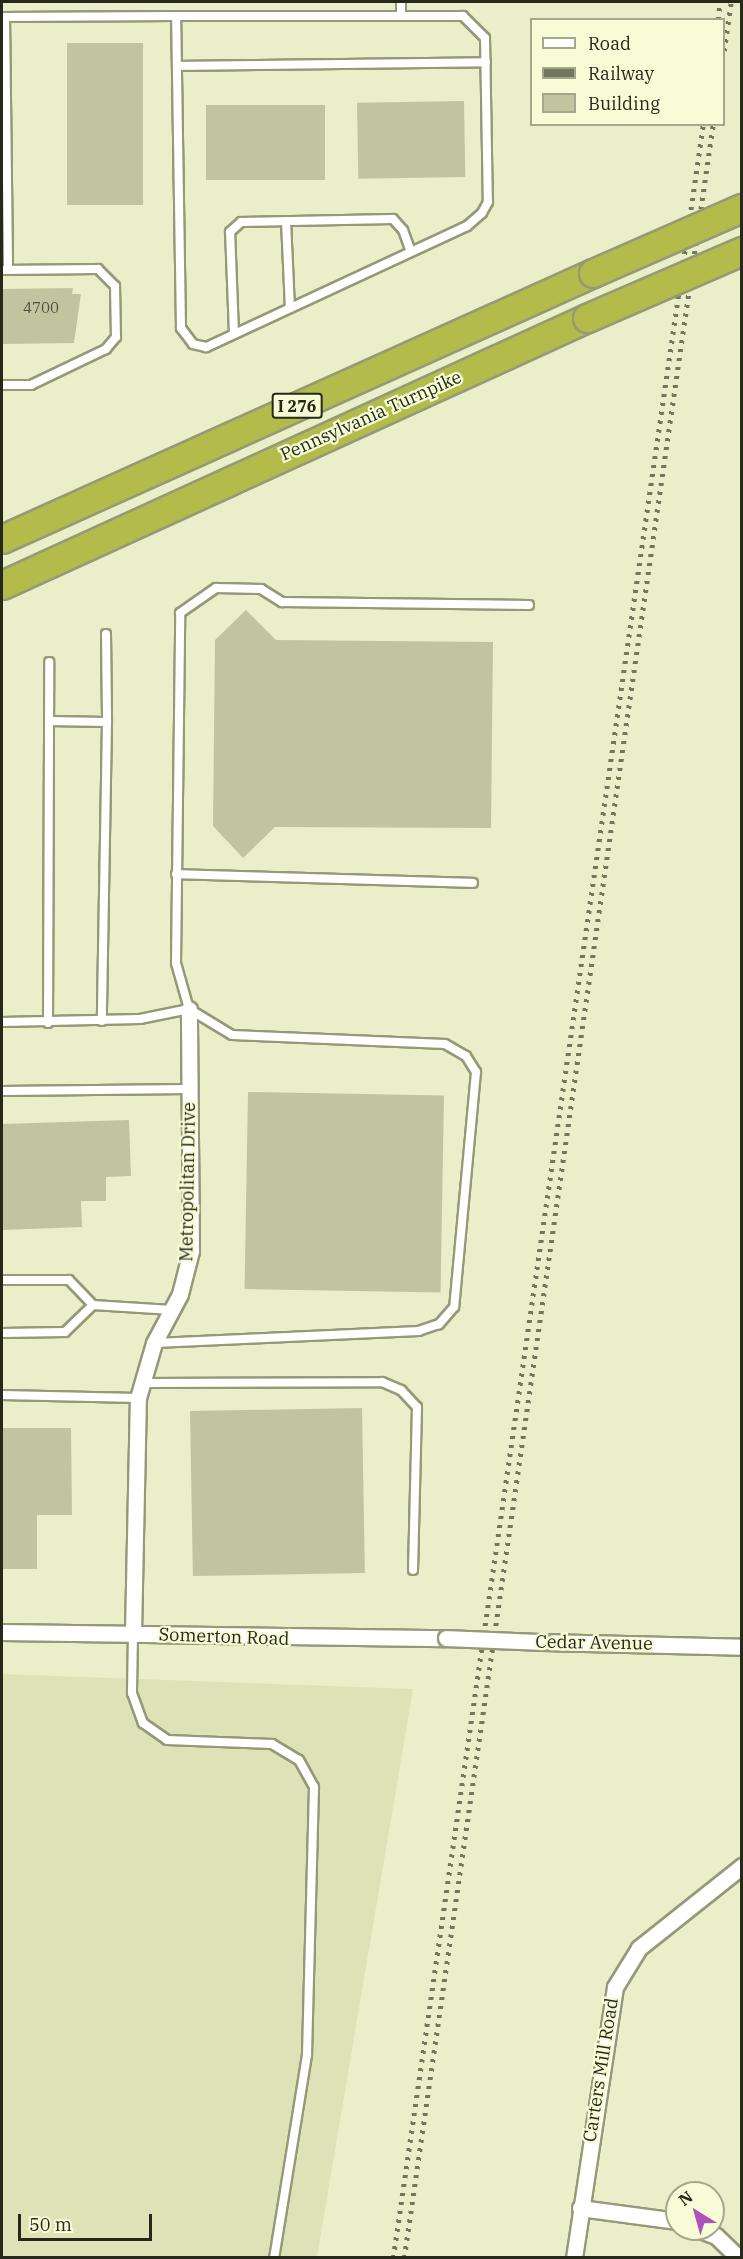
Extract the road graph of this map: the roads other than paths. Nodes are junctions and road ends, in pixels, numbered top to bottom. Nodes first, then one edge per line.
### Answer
1 (401, 2) edge
2 (176, 16) junction
3 (401, 16) junction
4 (3, 17) edge
5 (486, 62) junction
6 (177, 66) junction
7 (741, 208) edge
8 (286, 221) junction
9 (741, 251) edge
10 (411, 252) junction
11 (5, 270) edge
12 (290, 308) junction
13 (234, 334) junction
14 (2, 385) edge
15 (2, 538) edge
16 (2, 585) edge
17 (530, 605) dead end
18 (106, 634) dead end
19 (49, 662) dead end
20 (49, 721) junction
21 (107, 722) junction
22 (176, 874) junction
23 (474, 883) dead end
24 (189, 1010) junction
25 (102, 1021) junction
26 (2, 1022) edge
27 (48, 1023) junction
28 (189, 1089) junction
29 (2, 1091) edge
30 (2, 1280) edge
31 (93, 1305) junction
32 (172, 1310) junction
33 (2, 1333) edge
34 (154, 1343) junction
35 (141, 1383) junction
36 (2, 1395) edge
37 (138, 1398) junction
38 (413, 1570) dead end
39 (2, 1632) edge
40 (133, 1633) junction
41 (447, 1638) joint
42 (741, 1647) edge
43 (741, 1866) edge
44 (580, 2208) junction
45 (665, 2219) edge
46 (721, 2241) edge
47 (274, 2258) edge
48 (574, 2258) edge
49 (739, 2258) edge

1 - 3 lane
2 - 3 lane
2 - 4 lane
2 - 6 lane
3 - 5 lane
4 - 11 lane
5 - 6 lane
5 - 10 lane
6 - 13 lane
7 - 15 highway, I 276, bridge
8 - 10 lane
8 - 12 lane
8 - 13 lane
9 - 16 highway, Pennsylvania Turnpike / I 276, bridge
10 - 12 lane
11 - 14 lane
12 - 13 lane
17 - 22 lane
18 - 21 lane
19 - 20 lane
20 - 21 lane
20 - 27 lane
21 - 25 lane
22 - 23 lane
22 - 24 lane
24 - 25 lane
24 - 28 street, Metropolitan Drive
24 - 34 lane
25 - 27 lane
26 - 27 lane
28 - 29 lane
28 - 32 street, Metropolitan Drive
30 - 31 lane
31 - 32 lane
31 - 33 lane
32 - 34 street, Metropolitan Drive
34 - 35 street, Metropolitan Drive
35 - 37 street, Metropolitan Drive
35 - 38 lane
36 - 37 lane
37 - 40 street, Metropolitan Drive
39 - 40 street, Somerton Road
40 - 41 street, Somerton Road
40 - 47 lane
41 - 42 street, Cedar Avenue, bridge
43 - 44 street, Carters Mill Road
44 - 45 street
44 - 48 street, Carters Mill Road
46 - 49 street

